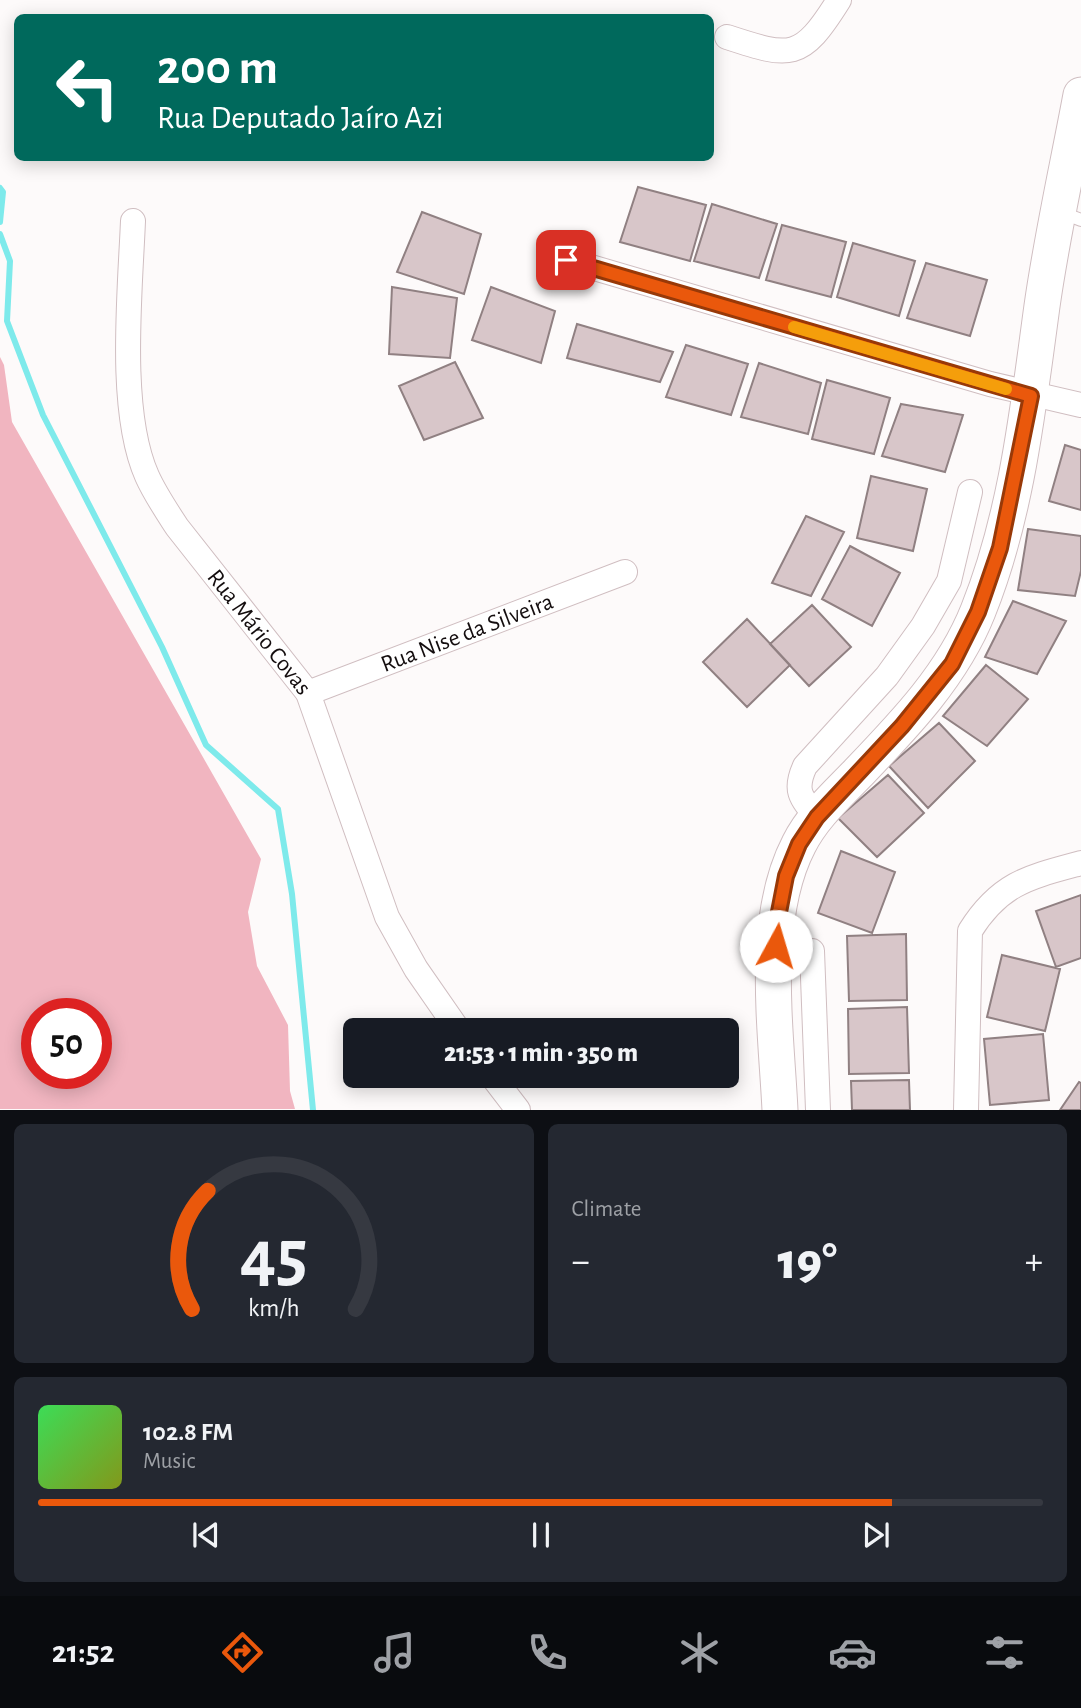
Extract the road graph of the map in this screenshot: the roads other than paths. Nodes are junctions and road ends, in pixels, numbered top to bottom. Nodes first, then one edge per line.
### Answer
1 (839, 0) edge
2 (727, 37) dead end
3 (1081, 95) edge
4 (1070, 216) edge
5 (133, 221) dead end
6 (566, 260) dead end
7 (1031, 396) junction
8 (1081, 405) edge
9 (970, 492) dead end
10 (625, 572) dead end
11 (308, 693) junction
12 (817, 817) junction
13 (1081, 863) edge
14 (812, 951) dead end
15 (450, 1018) edge
16 (501, 1088) edge
17 (518, 1110) edge
18 (780, 1110) edge
19 (818, 1110) edge
20 (966, 1110) edge

1 - 2 street
3 - 4 main road
4 - 7 main road
5 - 11 street, Rua Mário Covas
6 - 7 street
7 - 8 street
7 - 12 main road
9 - 12 street
10 - 11 street, Rua Nise da Silveira
11 - 15 street, Rua Mário Covas
12 - 18 main road
13 - 20 street
14 - 19 street
16 - 17 street

